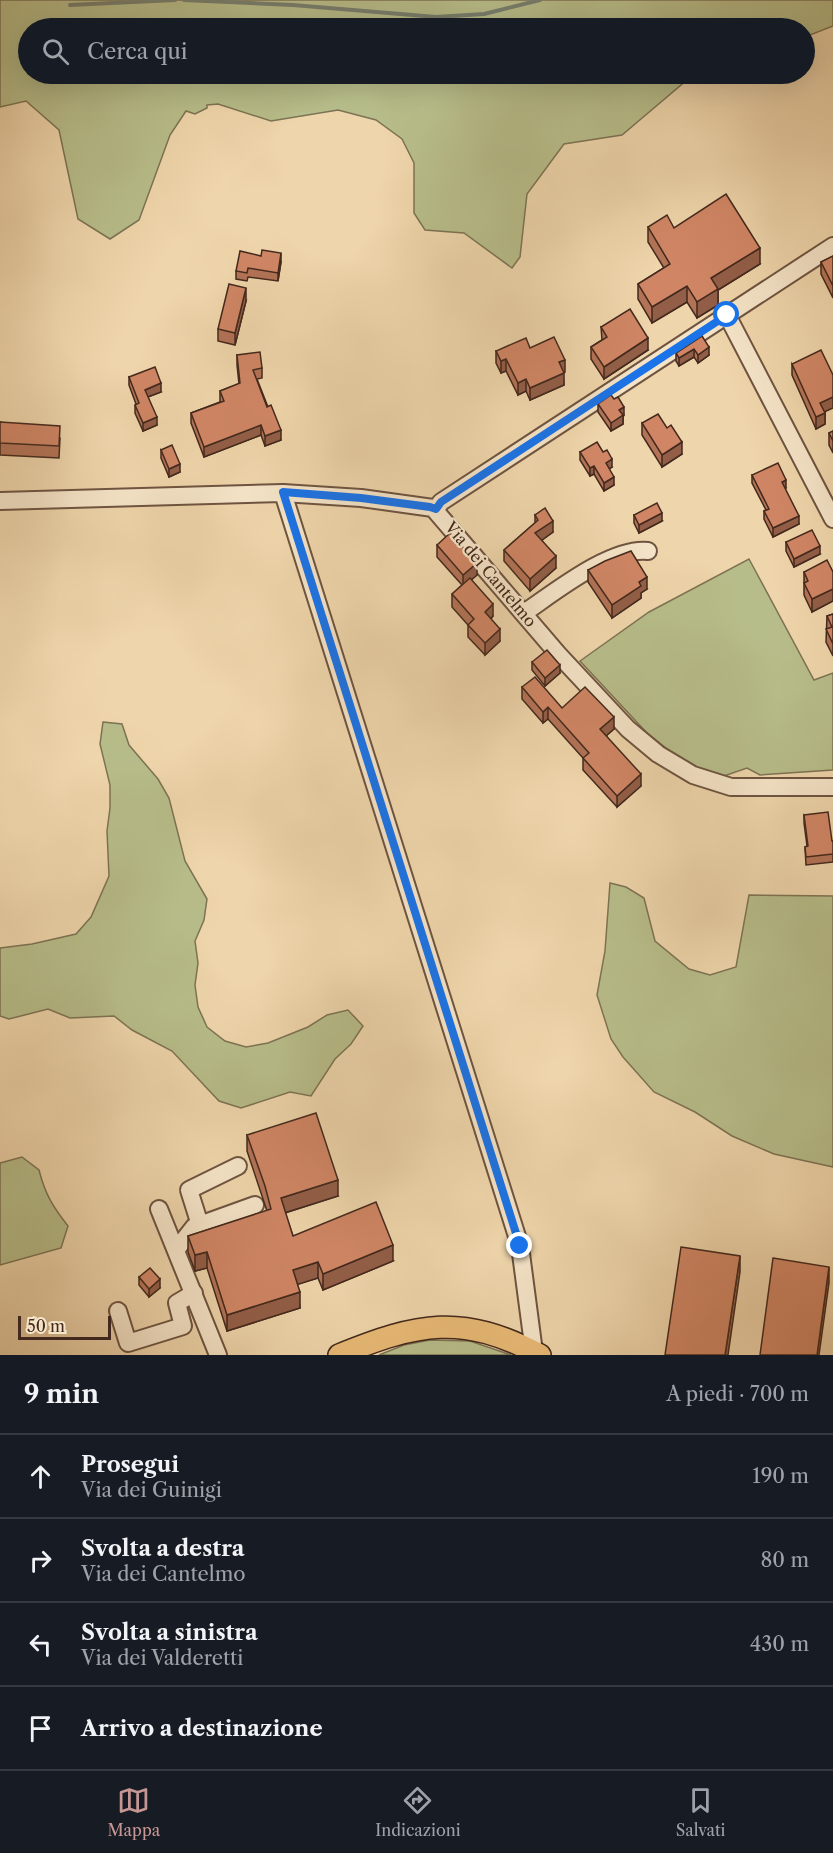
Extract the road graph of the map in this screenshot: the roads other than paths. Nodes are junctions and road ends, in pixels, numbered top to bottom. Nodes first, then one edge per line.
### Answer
1 (833, 246) edge
2 (727, 315) junction
3 (283, 492) junction
4 (0, 501) edge
5 (436, 509) junction
6 (833, 519) edge
7 (648, 551) dead end
8 (524, 612) junction
9 (833, 787) edge
10 (238, 1166) dead end
11 (255, 1205) dead end
12 (159, 1209) dead end
13 (200, 1225) junction
14 (176, 1250) junction
15 (194, 1293) junction
16 (118, 1311) dead end
17 (537, 1353) edge
18 (218, 1355) edge
19 (339, 1355) edge

1 - 2 street
2 - 5 street
2 - 6 street
3 - 4 street, Via dei Cantelmo
3 - 5 street, Via dei Cantelmo
3 - 17 street
5 - 8 street, Via dei Cantelmo
7 - 8 street
8 - 9 street, Via dei Cantelmo
10 - 13 street
11 - 13 street
12 - 14 street
13 - 14 street
14 - 15 street
15 - 16 street
15 - 18 street
17 - 19 main road

